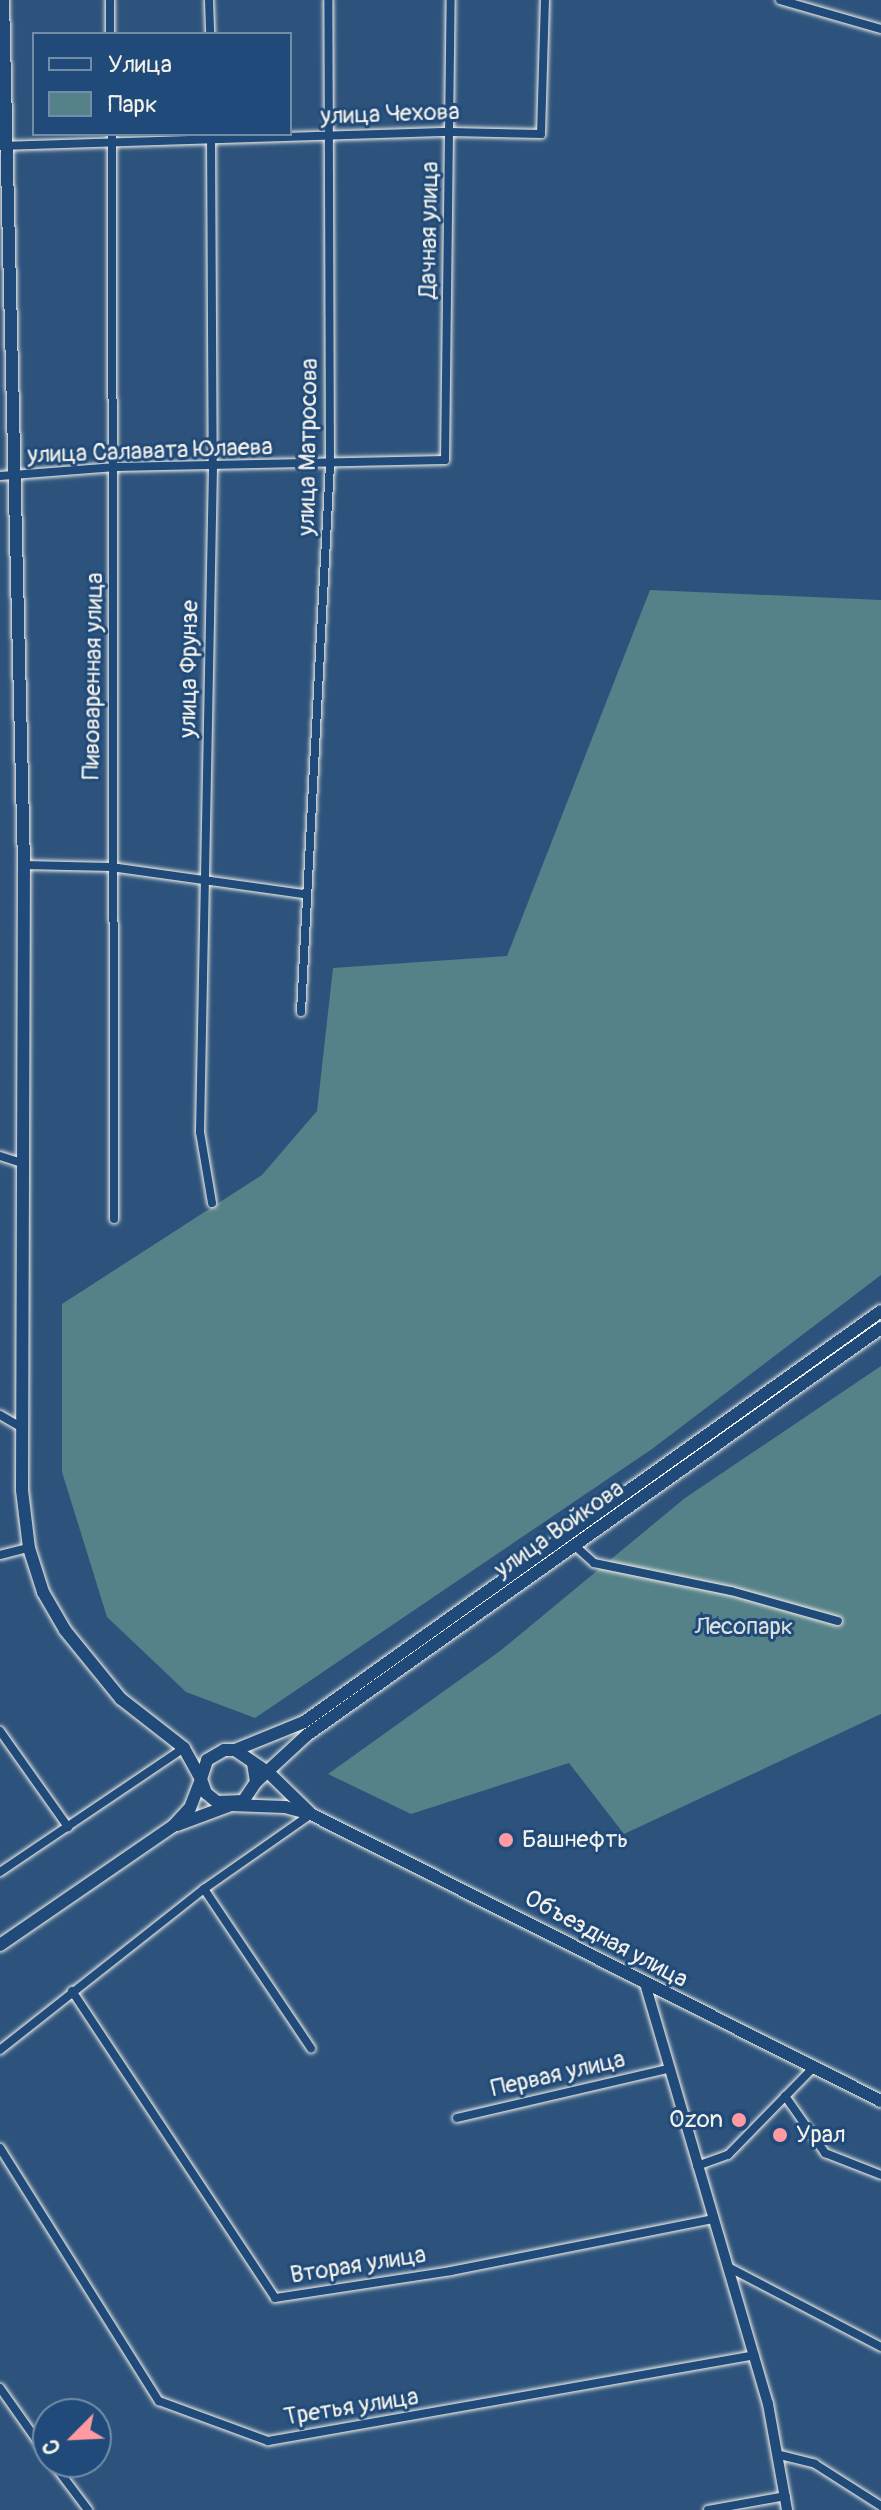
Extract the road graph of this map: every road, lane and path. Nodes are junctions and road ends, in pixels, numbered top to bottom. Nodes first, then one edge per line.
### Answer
1 (3, 0) edge
2 (110, 0) edge
3 (209, 0) edge
4 (328, 0) edge
5 (451, 0) edge
6 (545, 0) edge
7 (780, 0) edge
8 (881, 29) edge
9 (110, 32) edge
10 (210, 32) edge
11 (450, 132) junction
12 (328, 135) junction
13 (112, 136) edge
14 (289, 136) edge
15 (292, 136) edge
16 (211, 138) edge
17 (3, 146) edge
18 (112, 146) junction
19 (445, 460) joint
20 (330, 465) junction
21 (116, 467) junction
22 (213, 467) junction
23 (0, 476) edge
24 (14, 476) junction
25 (24, 865) junction
26 (111, 867) junction
27 (205, 882) junction
28 (303, 894) junction
29 (301, 1012) dead end
30 (0, 1156) edge
31 (21, 1163) junction
32 (212, 1203) dead end
33 (114, 1219) dead end
34 (881, 1311) edge
35 (881, 1328) edge
36 (0, 1415) edge
37 (21, 1427) junction
38 (574, 1545) junction
39 (29, 1548) junction
40 (0, 1555) edge
41 (838, 1621) dead end
42 (0, 1731) edge
43 (184, 1748) junction
44 (229, 1750) junction
45 (253, 1763) junction
46 (269, 1773) junction
47 (201, 1779) junction
48 (256, 1782) junction
49 (231, 1805) junction
50 (311, 1814) junction
51 (173, 1826) junction
52 (68, 1827) junction
53 (0, 1872) edge
54 (204, 1889) junction
55 (0, 1945) edge
56 (646, 1987) junction
57 (72, 1991) junction
58 (311, 2048) dead end
59 (0, 2050) edge
60 (813, 2068) junction
61 (668, 2069) junction
62 (785, 2096) junction
63 (881, 2101) edge
64 (457, 2118) dead end
65 (0, 2148) edge
66 (697, 2166) junction
67 (881, 2175) edge
68 (714, 2219) junction
69 (728, 2267) junction
70 (881, 2347) edge
71 (754, 2355) junction
72 (0, 2388) edge
73 (32, 2433) edge
74 (780, 2455) junction
75 (64, 2478) edge
76 (786, 2496) junction
77 (881, 2506) edge
78 (88, 2510) edge
79 (708, 2510) edge
80 (787, 2510) edge

1 - 17 main road
2 - 9 street
3 - 10 street
4 - 12 street, улица Матросова
5 - 11 street, Дачная улица
6 - 11 street, улица Чехова
7 - 8 street
11 - 12 street, улица Чехова
11 - 19 street, Дачная улица
12 - 15 street, улица Чехова
12 - 20 street, улица Матросова
13 - 18 street, Пивоваренная улица
14 - 16 street, улица Чехова
16 - 18 street, улица Чехова
16 - 22 street, улица Фрунзе
17 - 18 street, улица Чехова
17 - 24 main road
18 - 21 street, Пивоваренная улица
19 - 20 street, улица Салавата Юлаева
20 - 22 street, улица Салавата Юлаева
20 - 28 street, улица Матросова
21 - 22 street, улица Салавата Юлаева
21 - 24 street, улица Салавата Юлаева
21 - 26 street, Пивоваренная улица
22 - 27 street, улица Фрунзе
23 - 24 street, улица Салавата Юлаева
24 - 25 main road
25 - 26 street
25 - 31 main road
26 - 27 street
26 - 33 street, Пивоваренная улица
27 - 28 street
27 - 32 street, улица Фрунзе
28 - 29 street, улица Матросова
30 - 31 street
31 - 37 main road
34 - 44 main road, улица Войкова
35 - 38 main road, улица Войкова
36 - 37 street
37 - 39 main road
38 - 41 street
38 - 46 main road, улица Войкова
39 - 40 street
39 - 43 main road
42 - 52 street
43 - 44 main road
43 - 47 main road
43 - 52 street
44 - 45 main road
44 - 47 main road
45 - 46 main road
45 - 48 main road
46 - 48 main road, улица Войкова
46 - 50 main road
47 - 49 main road
47 - 51 main road
48 - 49 main road
49 - 50 main road
49 - 51 main road
50 - 54 street
50 - 56 main road, Объездная улица
51 - 55 main road
52 - 53 street
54 - 57 street
54 - 58 street
56 - 60 main road, Объездная улица
56 - 61 street
57 - 59 street
57 - 68 street, Вторая улица
60 - 62 street
60 - 63 main road, Объездная улица
61 - 64 street, Первая улица
61 - 66 street
62 - 66 street
62 - 67 street
65 - 71 street, Третья улица
66 - 68 street
68 - 69 street
69 - 70 street
69 - 71 street
71 - 74 street
72 - 73 street
74 - 76 street
74 - 77 street
75 - 78 street
76 - 79 street
76 - 80 street

